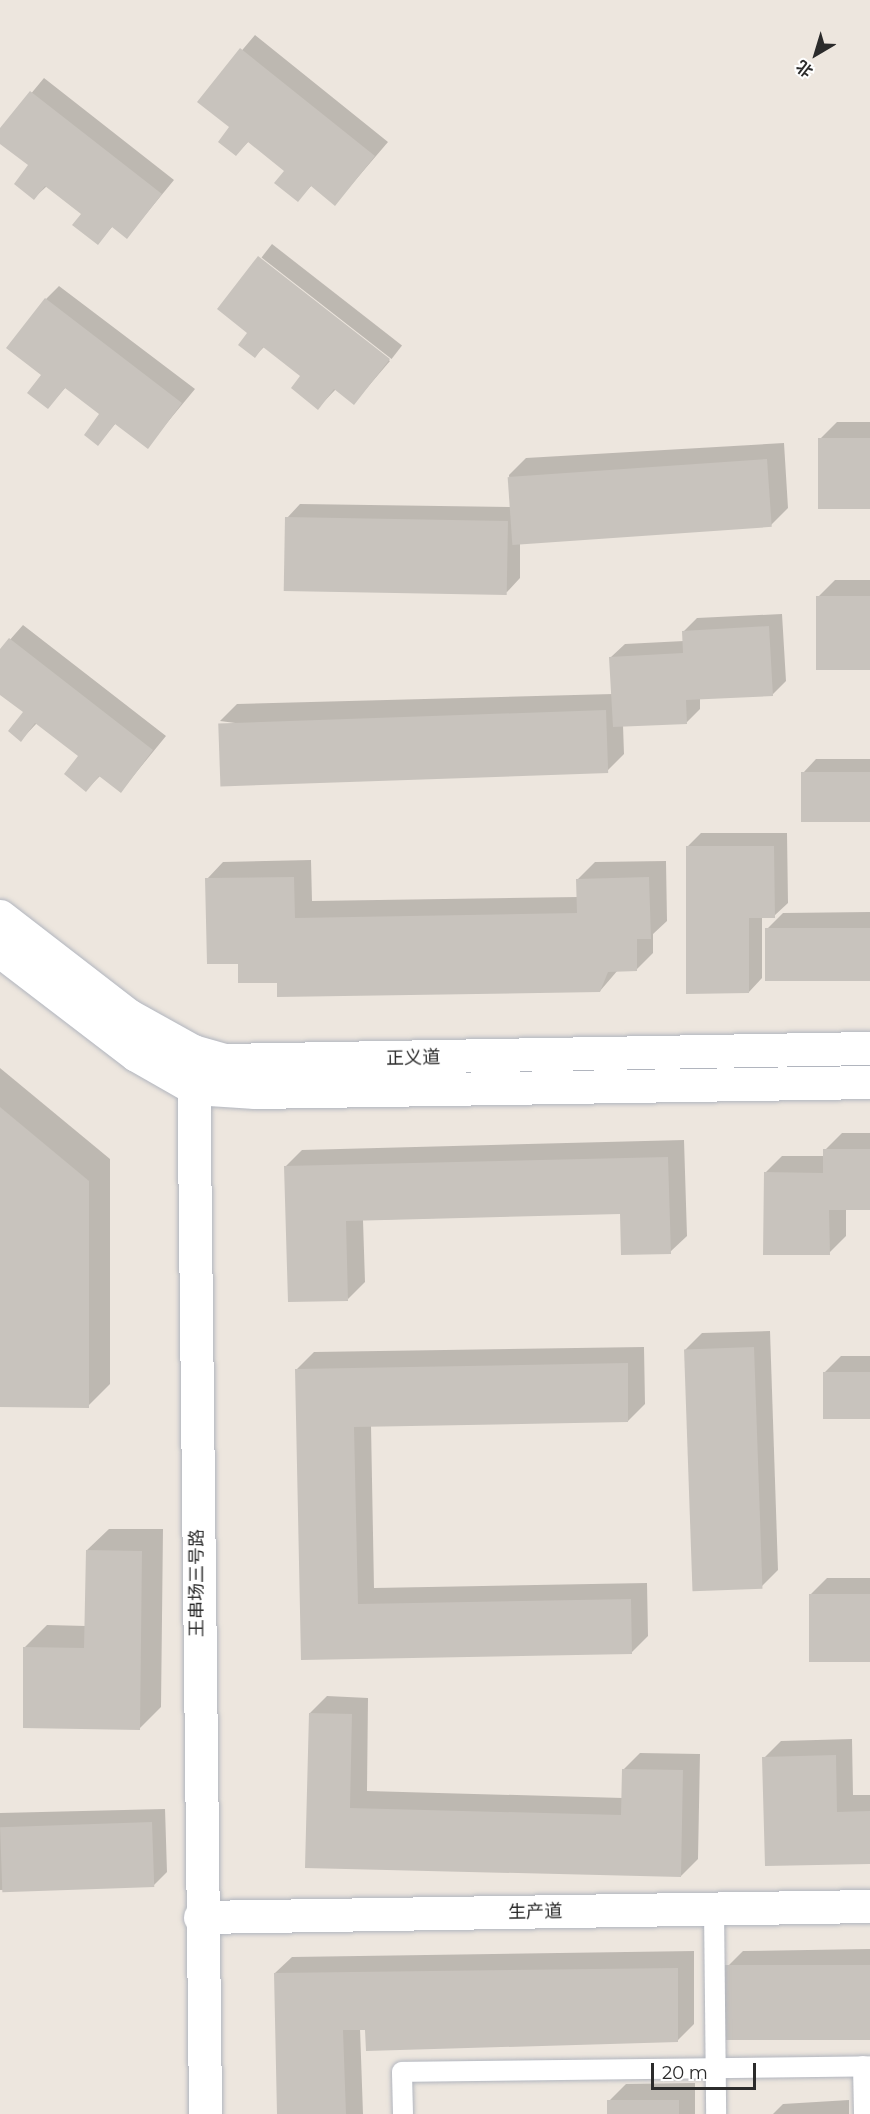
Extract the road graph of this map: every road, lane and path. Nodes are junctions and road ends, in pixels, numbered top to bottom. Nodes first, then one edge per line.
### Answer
1 (0, 916) edge
2 (0, 951) edge
3 (870, 1048) edge
4 (193, 1051) junction
5 (870, 1082) edge
6 (194, 1088) junction
7 (870, 1906) edge
8 (714, 1908) junction
9 (200, 1917) junction
10 (866, 2066) edge
11 (716, 2068) junction
12 (205, 2114) edge
13 (403, 2114) edge
14 (716, 2114) edge
15 (864, 2114) edge

1 - 4 street, 正义道
2 - 6 street, 正义道
3 - 4 street, 正义道
4 - 6 street, 王串场三号路
5 - 6 street, 正义道
6 - 9 street, 王串场三号路
7 - 8 street, 生产道
8 - 9 street, 生产道
8 - 11 lane
9 - 12 street, 王串场三号路
10 - 11 lane
10 - 15 lane
11 - 13 lane
11 - 14 lane

